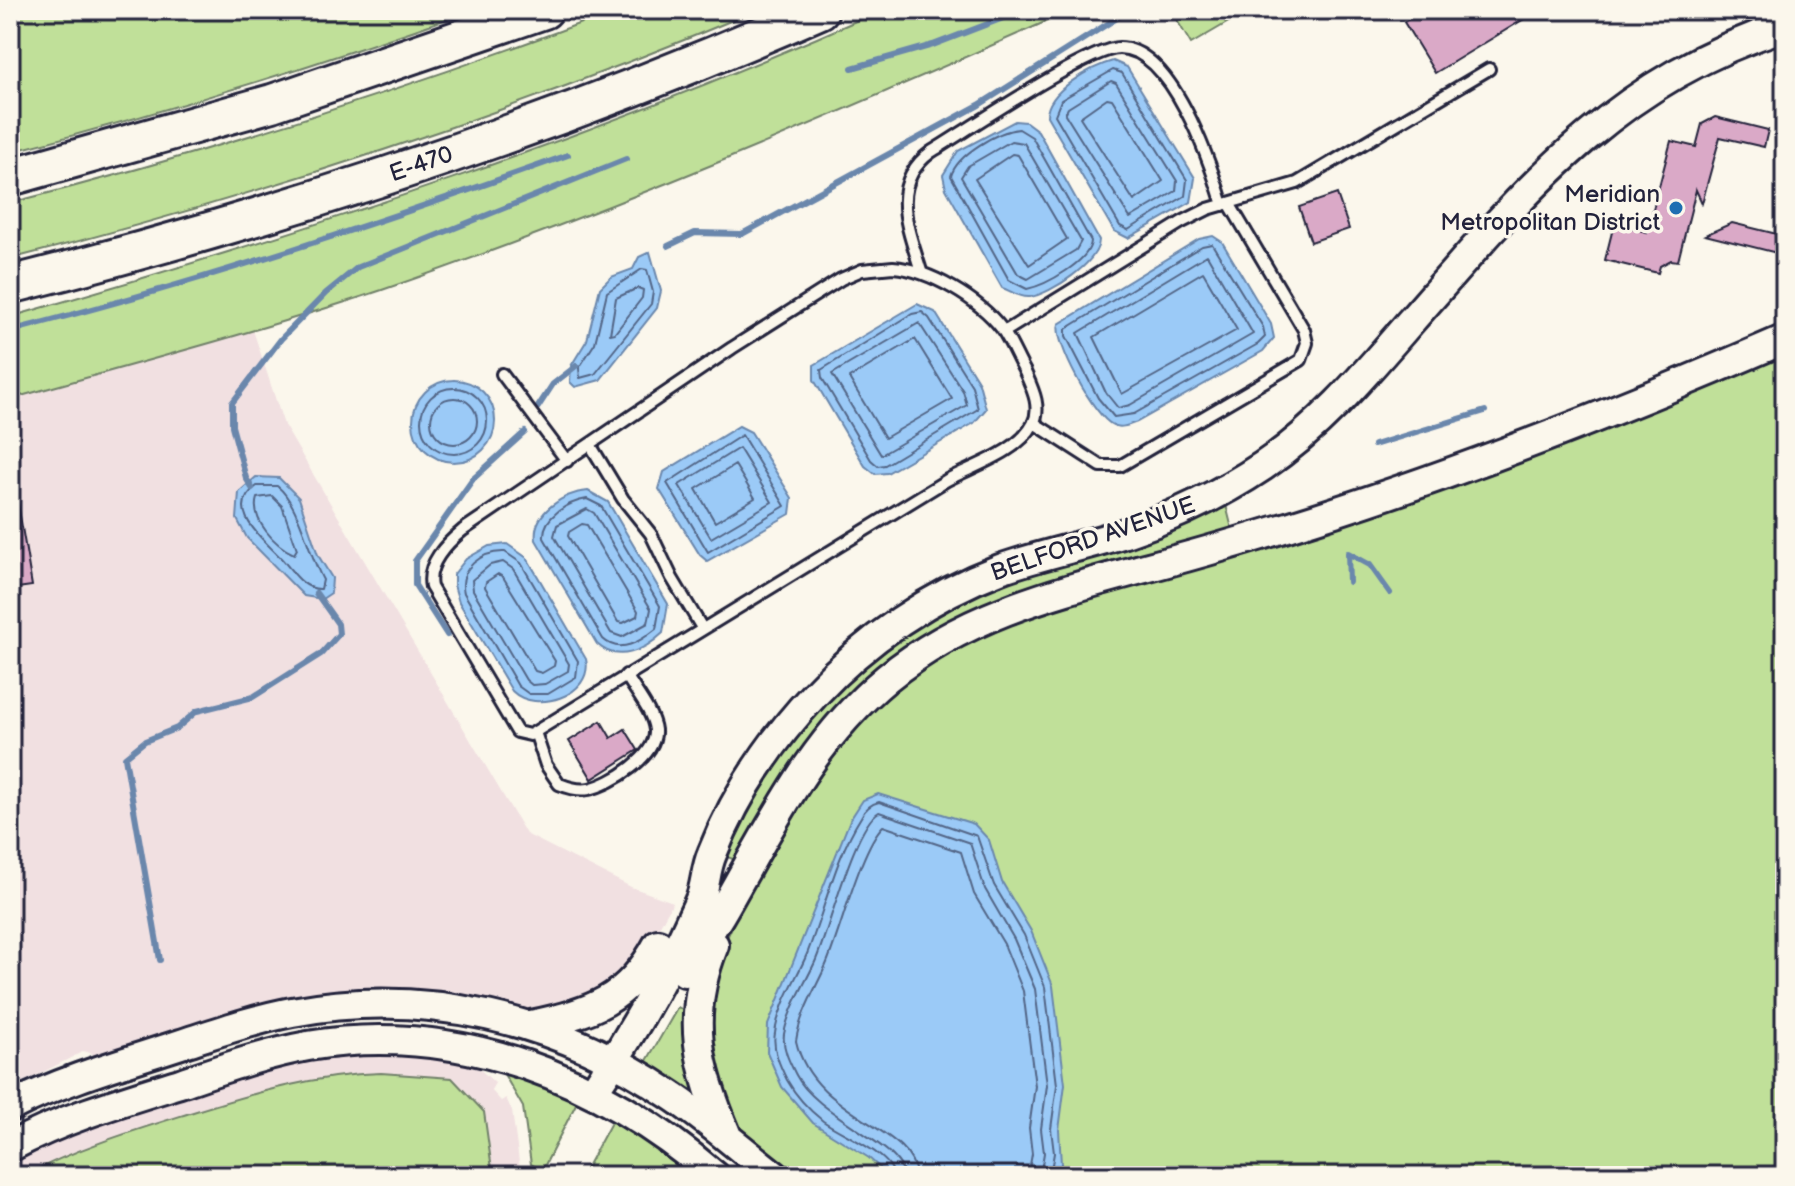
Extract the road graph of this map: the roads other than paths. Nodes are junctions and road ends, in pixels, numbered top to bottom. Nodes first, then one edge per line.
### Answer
1 (544, 10) edge
2 (820, 10) edge
3 (1785, 26) edge
4 (1489, 69) dead end
5 (10, 177) edge
6 (1226, 204) junction
7 (921, 271) junction
8 (10, 285) edge
9 (1004, 332) junction
10 (1785, 339) edge
11 (502, 374) dead end
12 (1034, 423) junction
13 (591, 446) junction
14 (567, 461) junction
15 (702, 628) junction
16 (626, 675) junction
17 (535, 732) junction
18 (712, 854) junction
19 (722, 913) junction
20 (529, 1026) junction
21 (622, 1066) junction
22 (602, 1096) junction
23 (10, 1107) edge
24 (729, 1140) junction
25 (10, 1147) edge
26 (715, 1176) edge
27 (775, 1176) edge

1 - 5 highway
2 - 8 highway, E-470
3 - 18 main road, BELFORD AVENUE
4 - 6 lane
6 - 7 lane
6 - 9 lane
6 - 12 lane
7 - 9 lane
7 - 13 lane
9 - 12 lane
10 - 19 main road, BELFORD AVENUE
11 - 14 lane
12 - 15 lane
13 - 14 lane
13 - 15 lane
14 - 17 lane
15 - 16 lane
16 - 17 lane
16 - 17 lane
18 - 20 main road
18 - 21 main road, BELFORD AVENUE
19 - 21 main road, BELFORD AVENUE
19 - 24 main road
20 - 21 main road
20 - 23 main road
21 - 22 main road, BELFORD AVENUE
21 - 24 main road
22 - 25 main road
22 - 26 main road
24 - 27 main road

